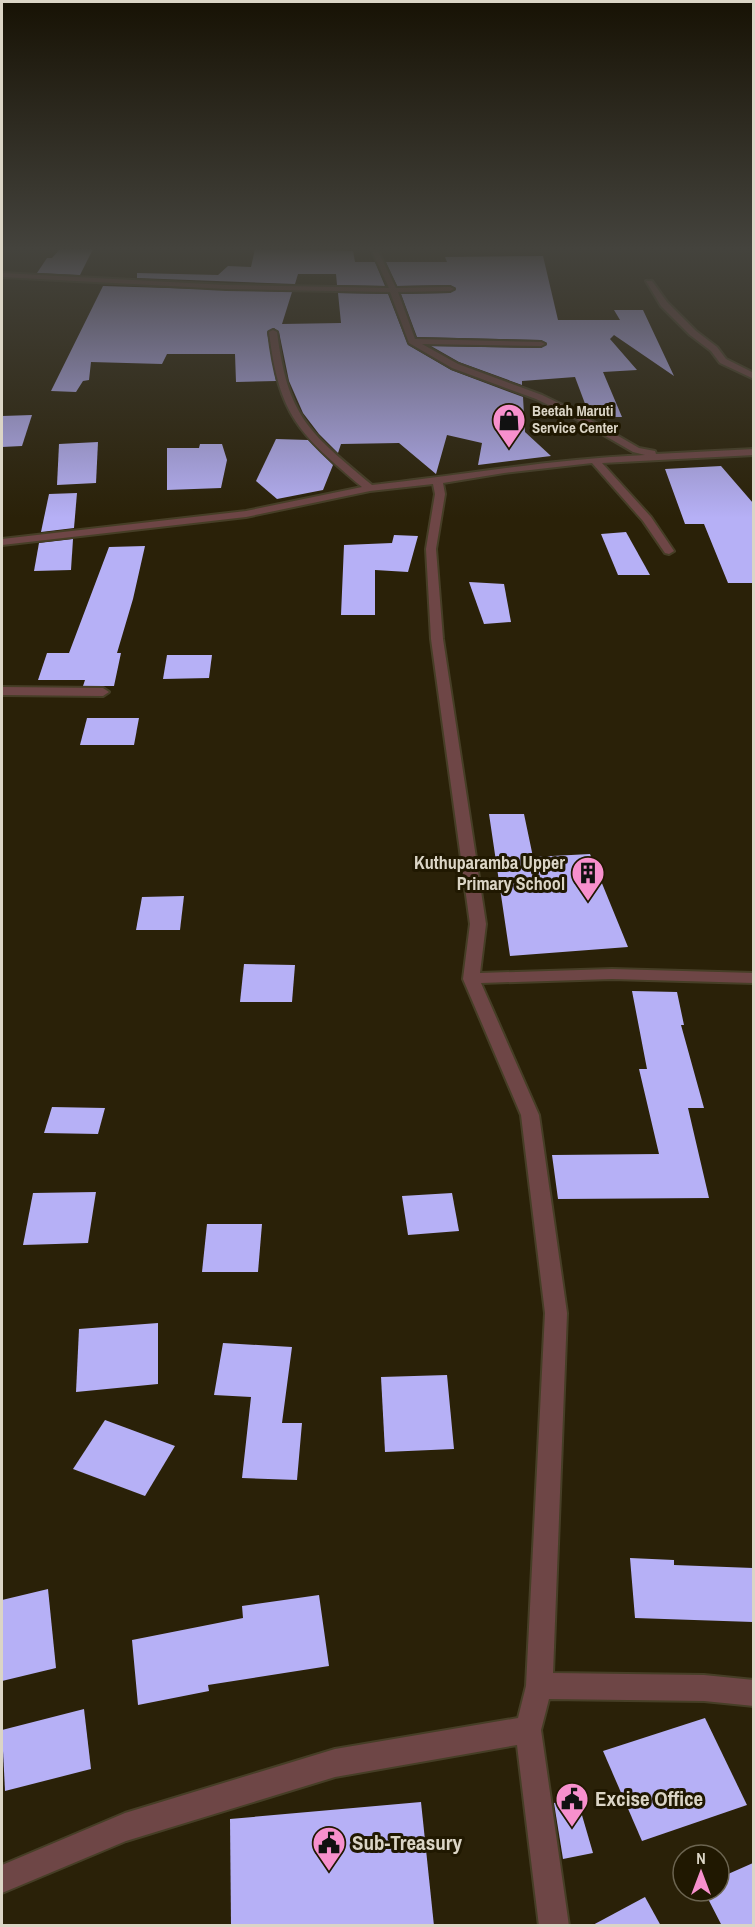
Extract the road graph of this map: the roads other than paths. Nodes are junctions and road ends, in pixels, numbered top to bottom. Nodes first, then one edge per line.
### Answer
1 (274, 339) edge
2 (701, 339) edge
3 (412, 341) joint
4 (541, 344) dead end
5 (753, 377) edge
6 (753, 452) edge
7 (673, 457) junction
8 (594, 460) junction
9 (437, 481) junction
10 (370, 488) junction
11 (2, 542) edge
12 (669, 551) dead end
13 (2, 691) edge
14 (103, 692) dead end
15 (753, 978) edge
16 (471, 979) junction
17 (539, 1686) junction
18 (753, 1693) edge
19 (528, 1730) junction
20 (2, 1879) edge
21 (554, 1926) edge

1 - 10 street
2 - 5 street
3 - 4 street
3 - 7 street
6 - 7 street
7 - 8 street
8 - 9 street
8 - 12 street
9 - 10 street
9 - 16 street
10 - 11 street
13 - 14 street
15 - 16 street
16 - 17 street
17 - 18 street
17 - 19 street
19 - 20 street
19 - 21 street

